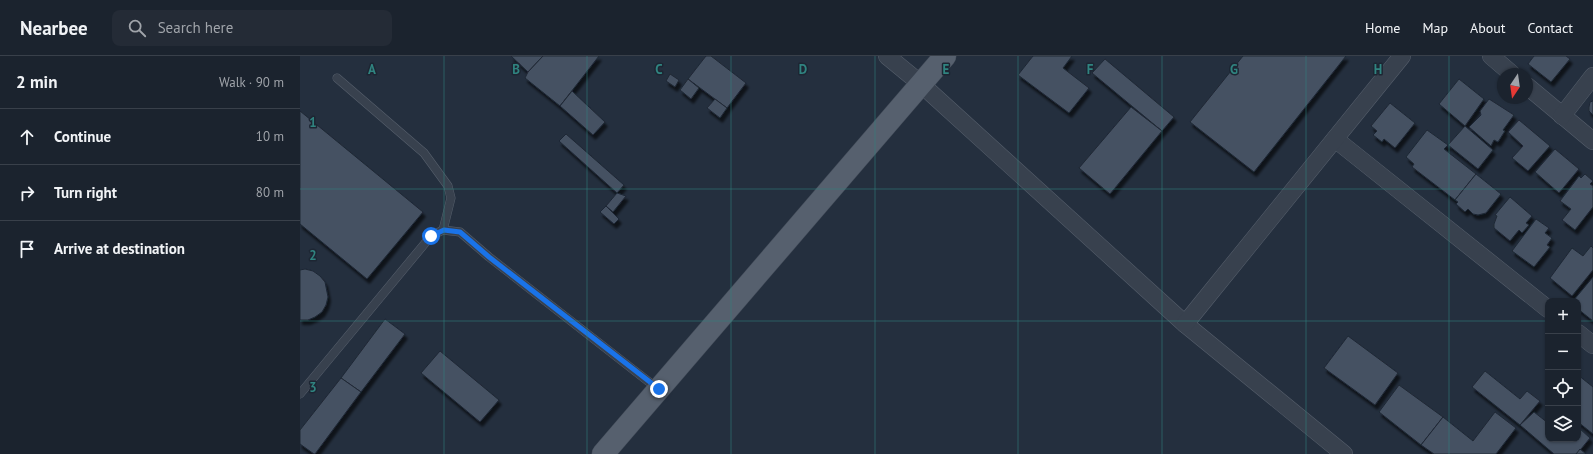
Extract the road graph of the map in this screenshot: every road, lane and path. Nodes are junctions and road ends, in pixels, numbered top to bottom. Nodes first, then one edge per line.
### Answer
1 (886, 56) edge
2 (945, 56) edge
3 (1402, 56) edge
4 (1491, 56) edge
5 (1505, 68) edge
6 (1593, 76) edge
7 (337, 78) dead end
8 (921, 84) junction
9 (1533, 91) edge
10 (1562, 116) junction
11 (1335, 139) junction
12 (1593, 140) edge
13 (444, 230) junction
14 (1545, 307) edge
15 (1185, 324) junction
16 (1579, 334) edge
17 (1593, 344) edge
18 (659, 389) junction
19 (300, 394) edge
20 (603, 454) edge
21 (1344, 454) edge

1 - 8 street
2 - 8 main road
3 - 11 street
4 - 5 street
6 - 10 street
7 - 13 lane
8 - 15 street
8 - 18 main road
9 - 10 street
10 - 12 street
11 - 14 street
11 - 15 street
13 - 18 lane
13 - 19 lane
15 - 21 street
16 - 17 street
18 - 20 main road

